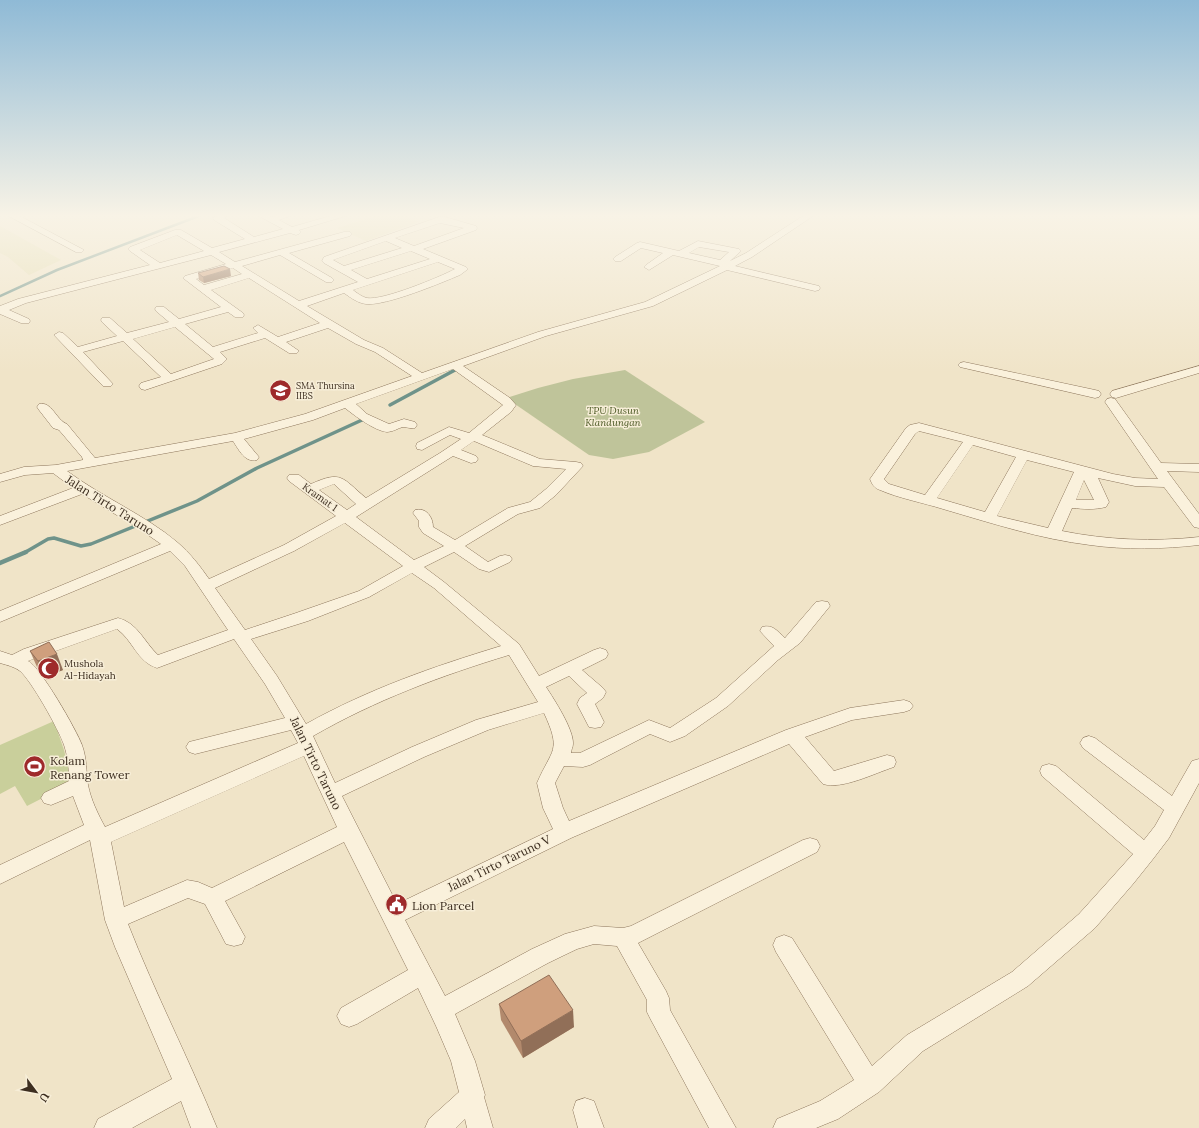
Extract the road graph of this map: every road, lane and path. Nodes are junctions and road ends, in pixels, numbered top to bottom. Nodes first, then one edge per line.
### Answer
1 (156, 267) edge
2 (228, 267) edge
3 (237, 267) edge
4 (306, 267) edge
5 (336, 267) edge
6 (353, 267) edge
7 (416, 267) edge
8 (457, 267) edge
9 (722, 267) edge
10 (731, 267) edge
11 (342, 270) junction
12 (250, 275) junction
13 (329, 280) dead end
14 (366, 283) junction
15 (202, 288) junction
16 (346, 290) junction
17 (793, 295) dead end
18 (298, 305) junction
19 (229, 308) junction
20 (160, 309) dead end
21 (239, 314) dead end
22 (106, 320) dead end
23 (25, 321) dead end
24 (177, 323) junction
25 (329, 324) junction
26 (59, 335) dead end
27 (124, 338) junction
28 (277, 341) junction
29 (76, 351) junction
30 (212, 351) junction
31 (293, 351) dead end
32 (964, 365) dead end
33 (456, 366) junction
34 (1199, 369) edge
35 (169, 378) junction
36 (422, 378) junction
37 (107, 384) dead end
38 (145, 386) dead end
39 (1113, 398) junction
40 (348, 404) junction
41 (43, 407) dead end
42 (411, 425) dead end
43 (236, 437) junction
44 (472, 437) junction
45 (970, 441) junction
46 (448, 454) junction
47 (1023, 455) junction
48 (252, 456) dead end
49 (471, 459) dead end
50 (90, 462) junction
51 (1158, 468) junction
52 (1199, 468) edge
53 (56, 469) junction
54 (1086, 475) junction
55 (0, 478) edge
56 (294, 478) dead end
57 (1167, 483) junction
58 (83, 489) junction
59 (309, 490) junction
60 (928, 501) junction
61 (1068, 503) junction
62 (365, 505) junction
63 (420, 513) dead end
64 (346, 516) junction
65 (989, 518) junction
66 (0, 521) edge
67 (1199, 524) edge
68 (1054, 534) junction
69 (1199, 541) edge
70 (172, 545) junction
71 (455, 546) junction
72 (505, 559) dead end
73 (413, 566) junction
74 (207, 586) junction
75 (822, 606) dead end
76 (0, 617) edge
77 (768, 631) dead end
78 (240, 634) junction
79 (784, 647) junction
80 (514, 648) junction
81 (600, 654) dead end
82 (15, 657) edge
83 (571, 669) junction
84 (536, 685) junction
85 (549, 705) junction
86 (904, 706) dead end
87 (595, 722) dead end
88 (302, 734) junction
89 (792, 735) junction
90 (1089, 743) dead end
91 (195, 747) dead end
92 (561, 755) junction
93 (887, 762) dead end
94 (1199, 766) edge
95 (1049, 771) dead end
96 (79, 785) junction
97 (330, 793) junction
98 (51, 798) dead end
99 (1176, 808) junction
100 (350, 830) junction
101 (564, 832) junction
102 (98, 833) junction
103 (810, 846) dead end
104 (1146, 853) junction
105 (0, 874) edge
106 (212, 898) junction
107 (392, 916) junction
108 (116, 920) junction
109 (234, 937) dead end
110 (624, 937) junction
111 (784, 945) dead end
112 (422, 974) junction
113 (440, 1010) junction
114 (349, 1016) dead end
115 (187, 1084) junction
116 (870, 1084) junction
117 (473, 1095) junction
118 (107, 1128) edge
119 (204, 1128) edge
120 (438, 1128) edge
121 (480, 1128) edge
122 (723, 1128) edge
123 (786, 1128) edge

1 - 23 street
2 - 15 street
3 - 12 street
4 - 13 street
5 - 11 street
6 - 11 street
7 - 14 street
8 - 16 street
9 - 33 street
10 - 17 street
11 - 14 street
12 - 15 street
12 - 18 street
14 - 16 street
15 - 19 street
16 - 18 street
18 - 25 street
19 - 21 street
19 - 24 street
20 - 24 street
22 - 27 street
24 - 27 street
24 - 30 street
25 - 28 street
25 - 36 street
26 - 29 street
27 - 29 street
27 - 35 street
28 - 30 street
28 - 31 street
29 - 37 street
30 - 35 street
32 - 39 street
33 - 36 street
33 - 44 street
34 - 39 street
35 - 38 street
36 - 40 street
39 - 51 street
40 - 42 street
40 - 43 street
41 - 50 street
43 - 48 street
43 - 50 street
44 - 46 street
44 - 46 street
44 - 71 street
45 - 47 street
45 - 60 street
45 - 60 street
46 - 49 street
46 - 62 street
47 - 54 street
47 - 65 street
50 - 53 street
51 - 52 street
51 - 57 street
53 - 55 street
53 - 58 street, Jalan Tirto Taruno
54 - 57 street
54 - 61 street
54 - 61 street
56 - 59 street, Kramat 1
57 - 67 street
58 - 66 street
58 - 70 street, Jalan Tirto Taruno
59 - 62 street
59 - 64 street, Kramat 1
60 - 65 street
61 - 68 street
62 - 64 street
63 - 71 street
64 - 73 street, Kramat 1
64 - 74 street
65 - 68 street
68 - 69 street
70 - 74 street, Jalan Tirto Taruno
70 - 76 street
71 - 72 street
71 - 73 street
73 - 78 street
73 - 80 street, Kramat 1
74 - 78 street, Jalan Tirto Taruno
75 - 79 street
77 - 79 street
78 - 82 street
78 - 88 street, Jalan Tirto Taruno
79 - 92 street
80 - 84 street
80 - 88 street
81 - 83 street
82 - 96 street
83 - 84 street
83 - 87 street
84 - 85 street
85 - 92 street
85 - 97 street
86 - 89 street, Jalan Tirto Taruno V
88 - 91 street
88 - 97 street, Jalan Tirto Taruno
88 - 102 street
89 - 93 street
89 - 101 street, Jalan Tirto Taruno V
90 - 99 street
92 - 101 street
94 - 99 street
95 - 104 street
96 - 98 street
96 - 102 street
97 - 100 street, Jalan Tirto Taruno
99 - 104 street
100 - 106 street
100 - 107 street, Jalan Tirto Taruno
101 - 107 street, Jalan Tirto Taruno V
102 - 105 street
102 - 108 street
103 - 110 street
104 - 116 street
106 - 108 street
106 - 109 street
107 - 112 street, Jalan Tirto Taruno
108 - 115 street
110 - 113 street
110 - 122 street
111 - 116 street
112 - 113 street, Jalan Tirto Taruno
112 - 114 street
113 - 117 street, Jalan Tirto Taruno
115 - 118 street
115 - 119 street
116 - 123 street
117 - 120 street
117 - 121 street, Jalan Tirto Taruno

